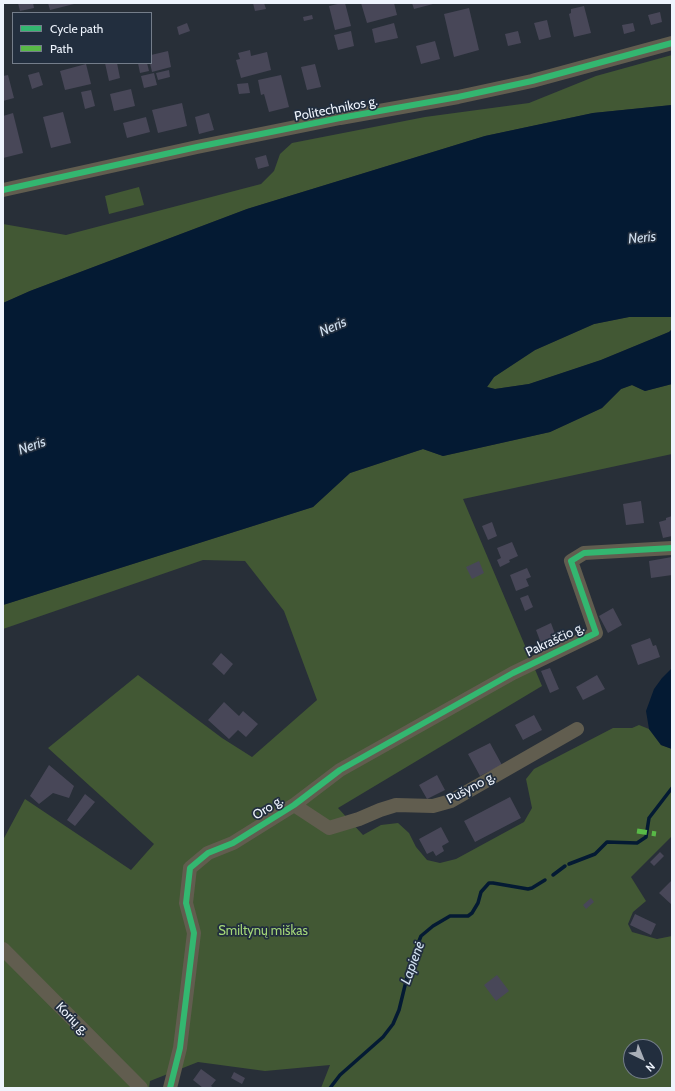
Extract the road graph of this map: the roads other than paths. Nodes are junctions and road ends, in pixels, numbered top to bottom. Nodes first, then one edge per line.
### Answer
1 (672, 43) edge
2 (3, 190) edge
3 (672, 548) edge
4 (513, 672) joint
5 (577, 729) dead end
6 (294, 805) junction
7 (3, 949) edge
8 (141, 1088) edge
9 (170, 1088) edge

1 - 2 street, Politechnikos g.
3 - 4 street, Pakraščio g.
4 - 6 street, Oro g.
5 - 6 street, Pušyno g.
6 - 9 street, Oro g.
7 - 8 street, Korių g.

